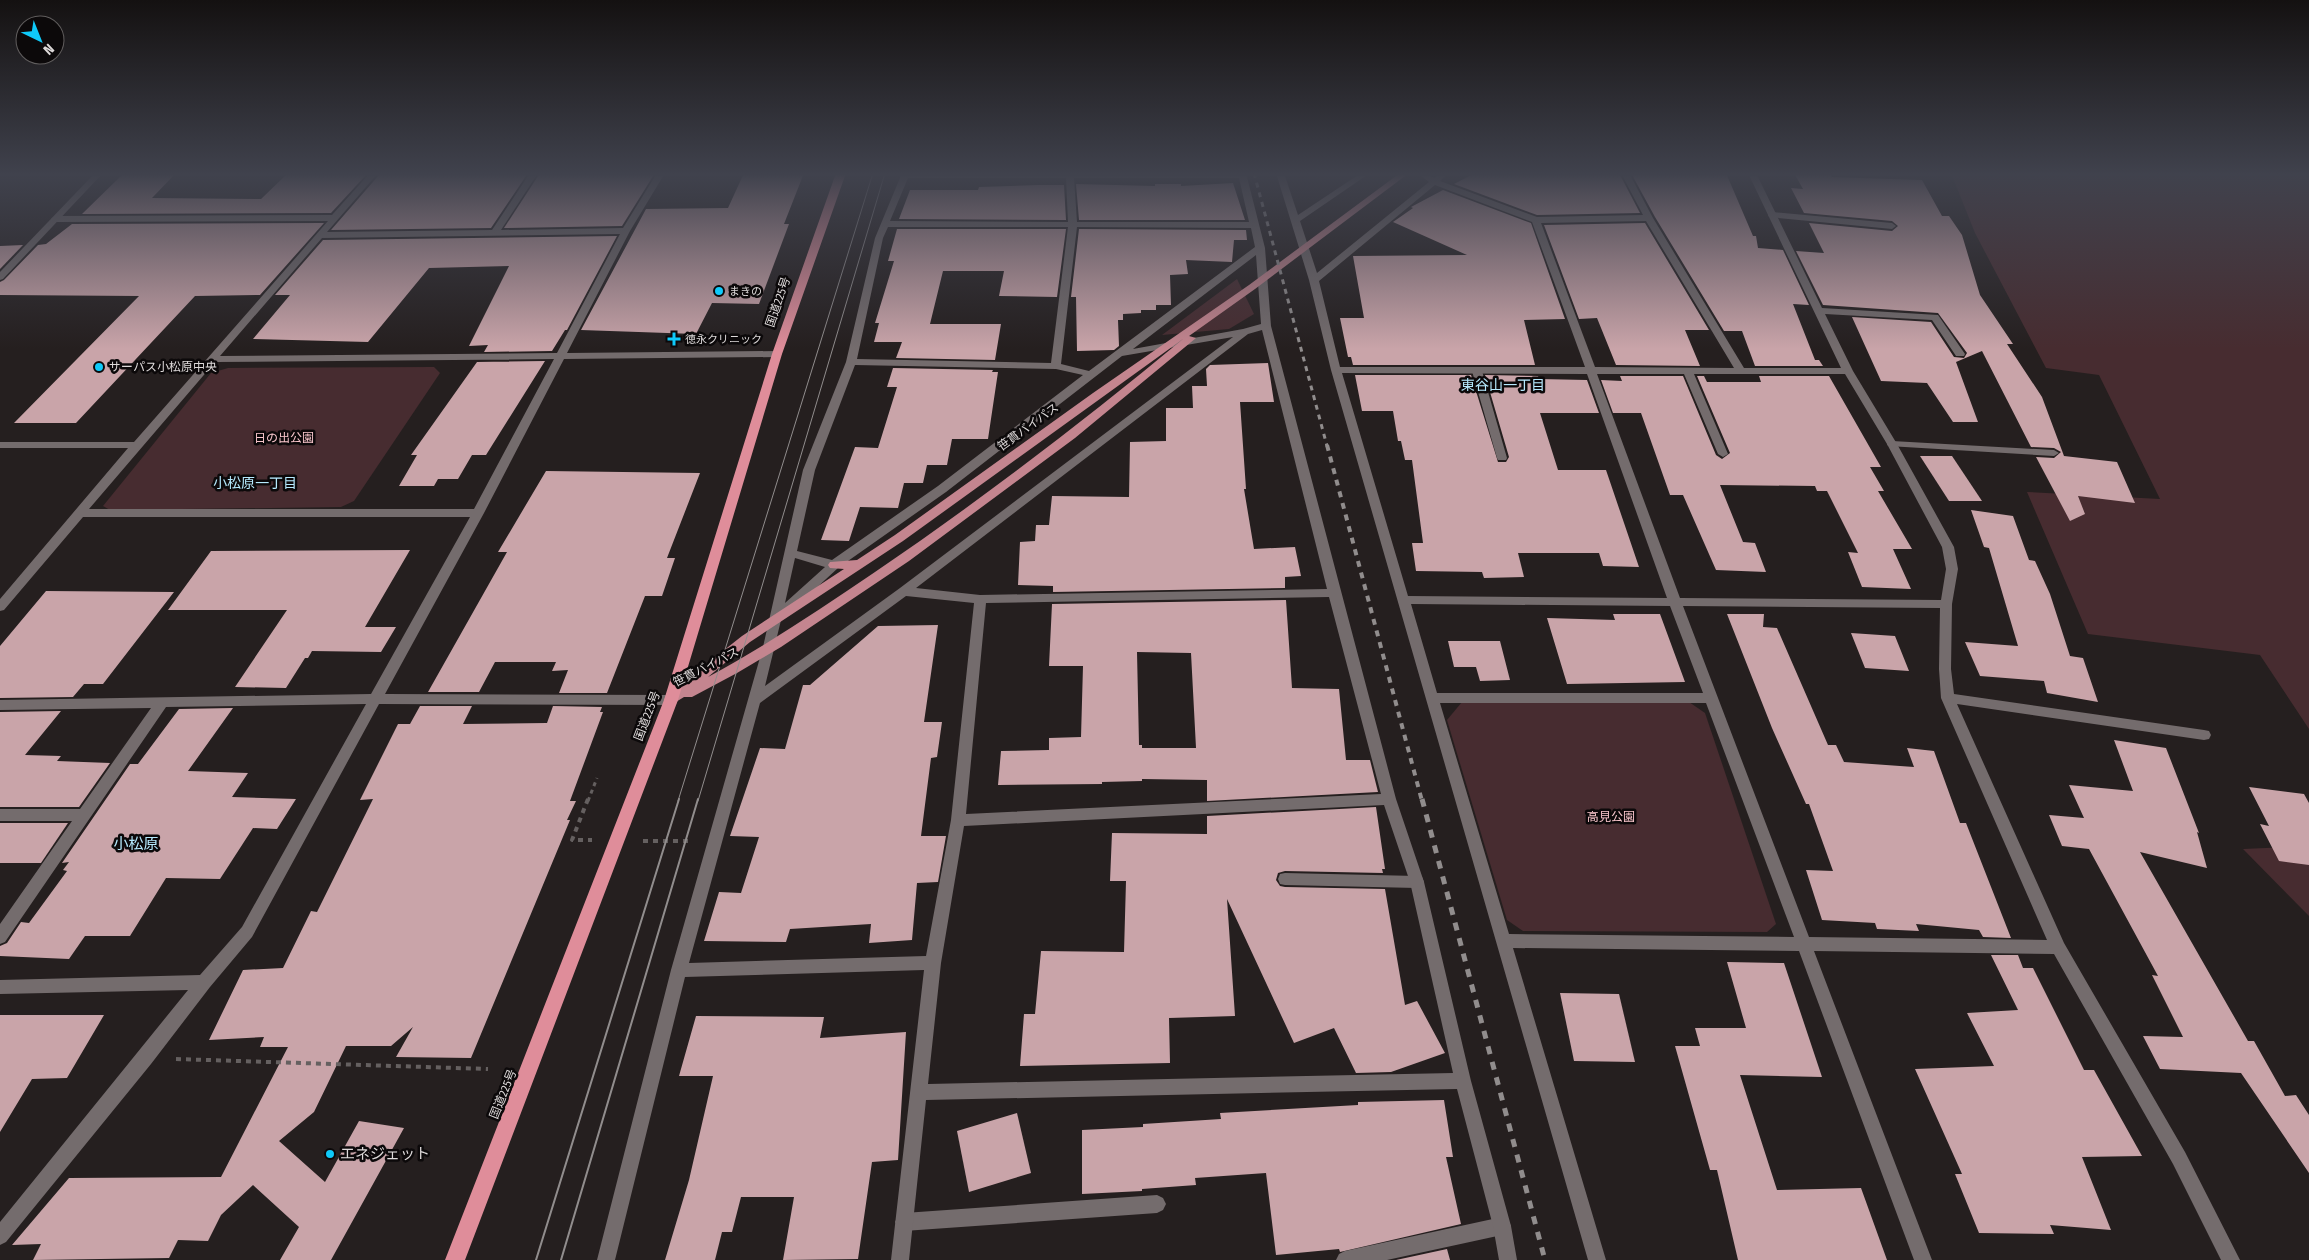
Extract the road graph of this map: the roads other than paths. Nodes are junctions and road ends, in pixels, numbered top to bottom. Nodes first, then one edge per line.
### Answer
1 (626, 231) edge
2 (43, 232) edge
3 (324, 232) edge
4 (574, 232) edge
5 (820, 232) edge
6 (882, 232) edge
7 (1072, 232) edge
8 (1256, 232) edge
9 (1298, 232) edge
10 (1326, 232) edge
11 (1374, 232) edge
12 (1540, 232) edge
13 (1657, 232) edge
14 (1780, 232) edge
15 (495, 233) joint
16 (321, 235) junction
17 (1260, 248) junction
18 (0, 277) edge
19 (1314, 280) junction
20 (1252, 287) junction
21 (1819, 311) junction
22 (1266, 326) junction
23 (1245, 332) junction
24 (777, 354) junction
25 (1119, 354) junction
26 (1960, 354) dead end
27 (561, 356) junction
28 (213, 359) junction
29 (851, 362) junction
30 (1056, 366) junction
31 (1336, 370) junction
32 (1477, 371) junction
33 (1591, 371) junction
34 (1688, 371) junction
35 (1742, 371) junction
36 (1848, 372) junction
37 (1091, 374) junction
38 (1892, 444) junction
39 (0, 445) edge
40 (137, 445) junction
41 (2054, 453) dead end
42 (1723, 454) dead end
43 (1502, 458) dead end
44 (79, 513) junction
45 (478, 513) junction
46 (791, 553) junction
47 (858, 564) junction
48 (834, 565) junction
49 (904, 591) junction
50 (1334, 593) junction
51 (980, 599) junction
52 (1404, 600) junction
53 (1675, 602) junction
54 (1946, 604) junction
55 (0, 607) edge
56 (774, 620) junction
57 (770, 647) junction
58 (1433, 698) junction
59 (1712, 698) junction
60 (1948, 698) junction
61 (374, 699) junction
62 (671, 700) junction
63 (755, 700) junction
64 (161, 704) junction
65 (0, 705) edge
66 (2204, 735) dead end
67 (1389, 799) junction
68 (0, 815) edge
69 (85, 815) junction
70 (958, 820) junction
71 (1286, 879) dead end
72 (1417, 882) junction
73 (0, 937) edge
74 (1504, 940) junction
75 (1804, 943) junction
76 (2058, 947) junction
77 (933, 963) junction
78 (679, 970) junction
79 (204, 982) junction
80 (0, 986) edge
81 (1463, 1081) junction
82 (919, 1092) junction
83 (1157, 1204) dead end
84 (904, 1222) junction
85 (1502, 1226) junction
86 (0, 1236) edge
87 (455, 1260) edge
88 (606, 1260) edge
89 (900, 1260) edge
90 (1345, 1260) edge
91 (1508, 1260) edge
92 (1597, 1260) edge
93 (1923, 1260) edge
94 (2230, 1260) edge

1 - 27 street
2 - 18 street
3 - 16 street
4 - 15 street
5 - 24 highway, 国道225号
6 - 29 street
7 - 30 street
8 - 17 street
9 - 19 street
10 - 20 main road, 笹貫バイパス
11 - 19 street
12 - 33 street
13 - 35 street
14 - 21 street
15 - 16 street
16 - 28 street
17 - 22 street
17 - 25 street
19 - 31 street
20 - 47 main road, 笹貫バイパス
20 - 57 main road, 笹貫バイパス
21 - 26 street
21 - 36 street
22 - 23 street
22 - 50 street
23 - 25 street
23 - 49 street
24 - 27 street
24 - 62 highway, 国道225号
25 - 37 street
27 - 28 street
27 - 45 street
28 - 40 street
29 - 30 street
29 - 46 street
30 - 37 street
31 - 32 street
31 - 52 street
32 - 33 street
32 - 43 street
33 - 34 street
33 - 53 street
34 - 35 street
34 - 42 street
35 - 36 street
36 - 38 street
37 - 48 street
38 - 41 street
38 - 54 street
39 - 40 street
40 - 44 street
44 - 45 street
44 - 55 street
45 - 61 street
46 - 48 street
46 - 56 street
47 - 48 main road
47 - 56 main road, 笹貫バイパス
48 - 56 street
49 - 51 street
49 - 63 street
50 - 51 street
50 - 67 street
51 - 70 street
52 - 53 street
52 - 58 street
53 - 54 street
53 - 59 street
54 - 60 street
56 - 57 street
56 - 62 main road, 笹貫バイパス
57 - 62 main road, 笹貫バイパス
57 - 63 street
58 - 59 street
58 - 74 street
59 - 75 street
60 - 66 street
60 - 76 street
61 - 62 street
61 - 64 street
61 - 79 street
62 - 87 highway, 国道225号
63 - 78 street
64 - 65 street
64 - 69 street
67 - 70 street
67 - 72 street
68 - 69 street
69 - 73 street
70 - 77 street
71 - 72 street
72 - 81 street
74 - 75 street
74 - 92 street
75 - 76 street
75 - 93 street
76 - 94 street
77 - 78 street
77 - 82 street
78 - 88 street
79 - 80 street
79 - 86 street
81 - 82 street
81 - 85 street
82 - 84 street
83 - 84 street
84 - 89 street
85 - 90 street
85 - 91 street

